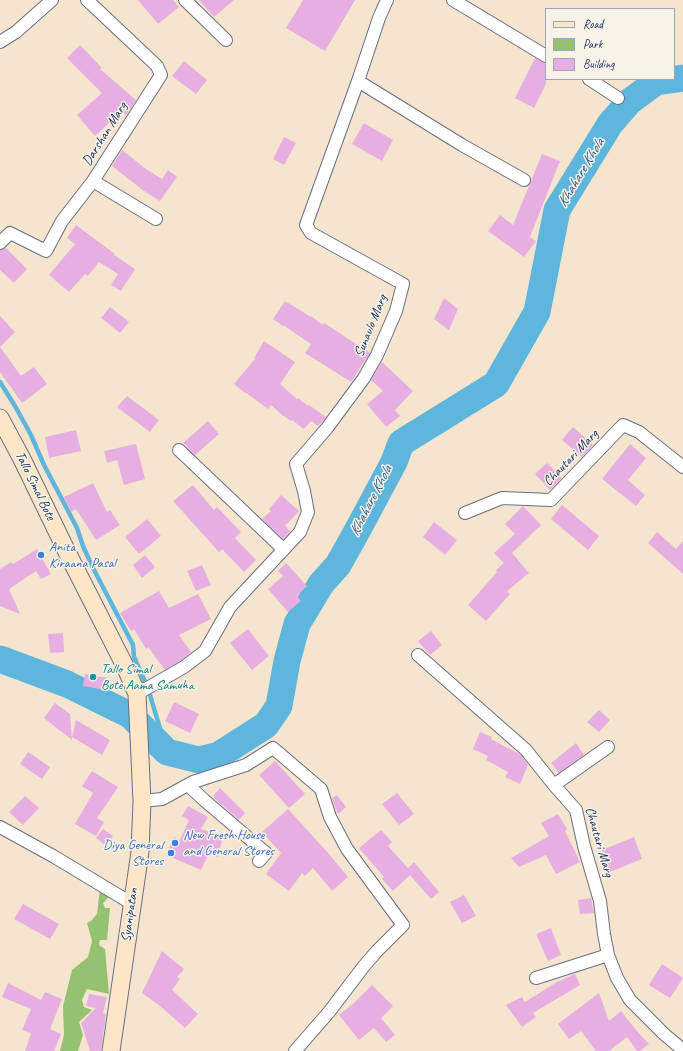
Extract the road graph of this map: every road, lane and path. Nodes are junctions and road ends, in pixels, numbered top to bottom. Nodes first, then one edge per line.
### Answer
1 (52, 0) edge
2 (87, 0) edge
3 (184, 0) edge
4 (387, 0) edge
5 (453, 0) edge
6 (226, 40) dead end
7 (0, 42) edge
8 (545, 55) edge
9 (591, 80) edge
10 (358, 81) junction
11 (618, 98) dead end
12 (524, 180) dead end
13 (93, 181) junction
14 (156, 219) dead end
15 (0, 243) edge
16 (0, 418) edge
17 (179, 450) dead end
18 (683, 467) edge
19 (465, 514) dead end
20 (283, 549) junction
21 (418, 655) dead end
22 (137, 702) junction
23 (608, 747) dead end
24 (142, 778) joint
25 (188, 785) junction
26 (554, 785) junction
27 (142, 801) junction
28 (0, 827) edge
29 (259, 861) dead end
30 (132, 903) junction
31 (608, 955) junction
32 (536, 978) dead end
33 (683, 1050) edge
34 (111, 1051) edge
35 (295, 1051) edge

1 - 7 street
2 - 13 street, Darshan Marg
3 - 6 street
4 - 10 street, Sunaulo Marg
5 - 8 street
9 - 11 street
10 - 12 street
10 - 20 street, Sunaulo Marg
13 - 14 street
13 - 15 street, Darshan Marg
16 - 22 main road, Tallo Simal Bote
17 - 20 street
18 - 19 street, Chautari Marg
20 - 22 street, Sunaulo Marg
21 - 26 street, Chautari Marg
22 - 24 main road, Tallo Simal Bote
23 - 26 street
24 - 27 main road, Syanipatan
25 - 27 street
25 - 29 street
25 - 35 street
26 - 31 street, Chautari Marg
27 - 30 main road, Syanipatan
28 - 30 street
30 - 34 main road, Syanipatan
31 - 32 street
31 - 33 street, Chautari Marg

